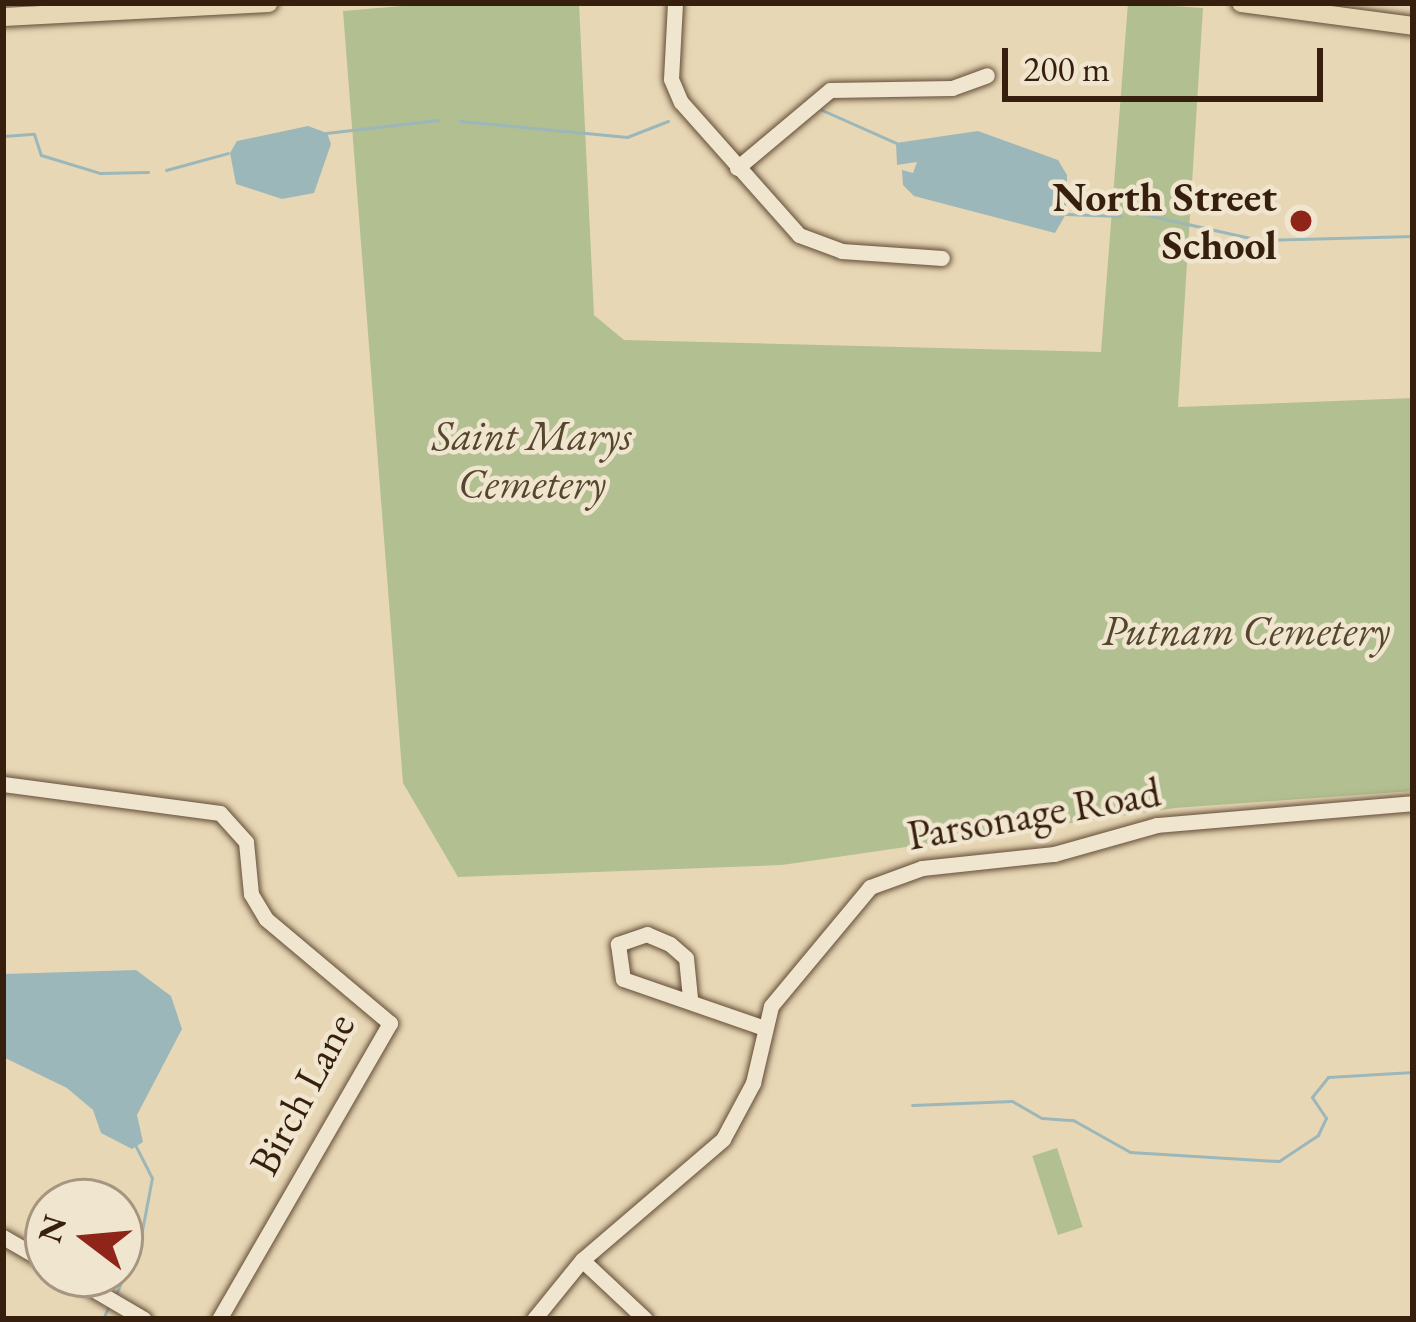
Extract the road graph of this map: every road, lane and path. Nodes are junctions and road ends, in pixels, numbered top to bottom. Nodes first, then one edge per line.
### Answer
1 (269, 3) edge
2 (676, 3) edge
3 (1240, 3) edge
4 (3, 16) edge
5 (1413, 26) edge
6 (987, 75) dead end
7 (737, 168) junction
8 (942, 258) dead end
9 (3, 784) edge
10 (1413, 803) edge
11 (690, 998) junction
12 (762, 1027) junction
13 (582, 1260) junction
14 (108, 1298) edge
15 (144, 1319) edge
16 (219, 1319) edge
17 (534, 1319) edge
18 (645, 1319) edge

1 - 4 main road
2 - 7 street
3 - 5 main road
6 - 7 street
7 - 8 street
9 - 16 street, Birch Lane
10 - 12 street, Parsonage Road
11 - 11 street
11 - 12 street
12 - 13 street, Parsonage Road
13 - 17 street, Parsonage Road
13 - 18 street
14 - 15 street

